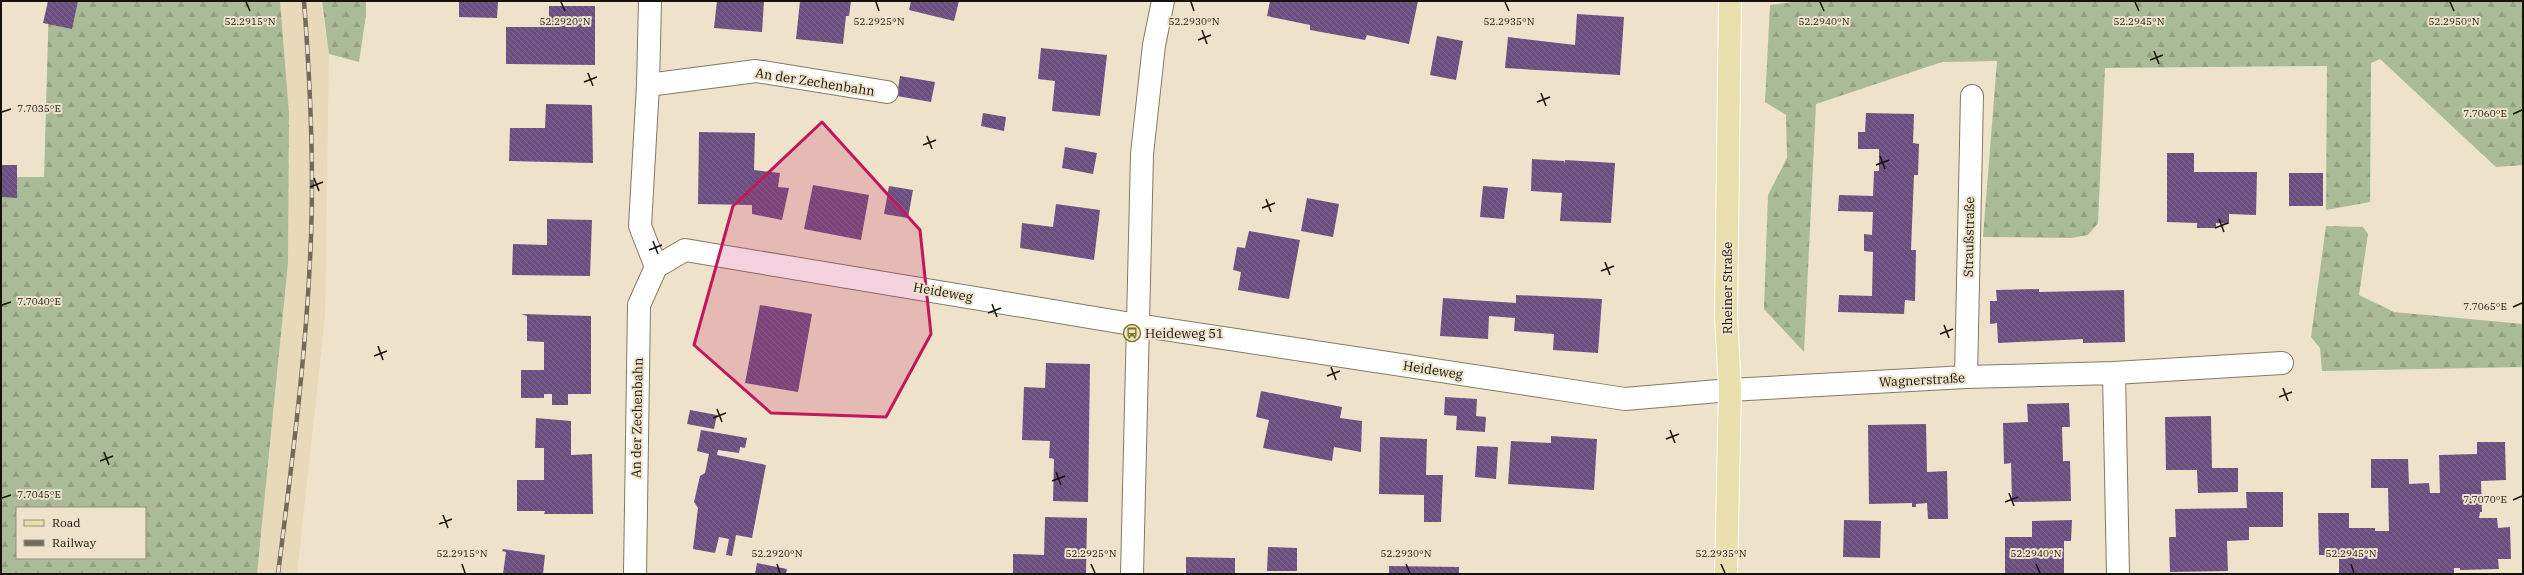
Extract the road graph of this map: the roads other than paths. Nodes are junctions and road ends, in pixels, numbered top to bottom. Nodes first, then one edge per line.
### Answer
1 (650, 1) edge
2 (1163, 1) edge
3 (1730, 1) edge
4 (648, 85) junction
5 (887, 92) dead end
6 (1972, 96) dead end
7 (656, 267) junction
8 (1137, 326) junction
9 (2282, 363) dead end
10 (2114, 373) junction
11 (1966, 377) junction
12 (1730, 390) junction
13 (635, 574) edge
14 (1132, 574) edge
15 (1726, 574) edge
16 (2118, 574) edge

1 - 4 street
2 - 8 street
3 - 12 main road, Rheiner Straße
4 - 5 street, An der Zechenbahn
4 - 7 street
6 - 11 street, Straußstraße
7 - 8 street, Heideweg
7 - 13 street, An der Zechenbahn
8 - 12 street, Heideweg
8 - 14 street
9 - 10 street, Wagnerstraße
10 - 11 street, Wagnerstraße
10 - 16 street
11 - 12 street, Wagnerstraße
12 - 15 main road, Rheiner Straße

